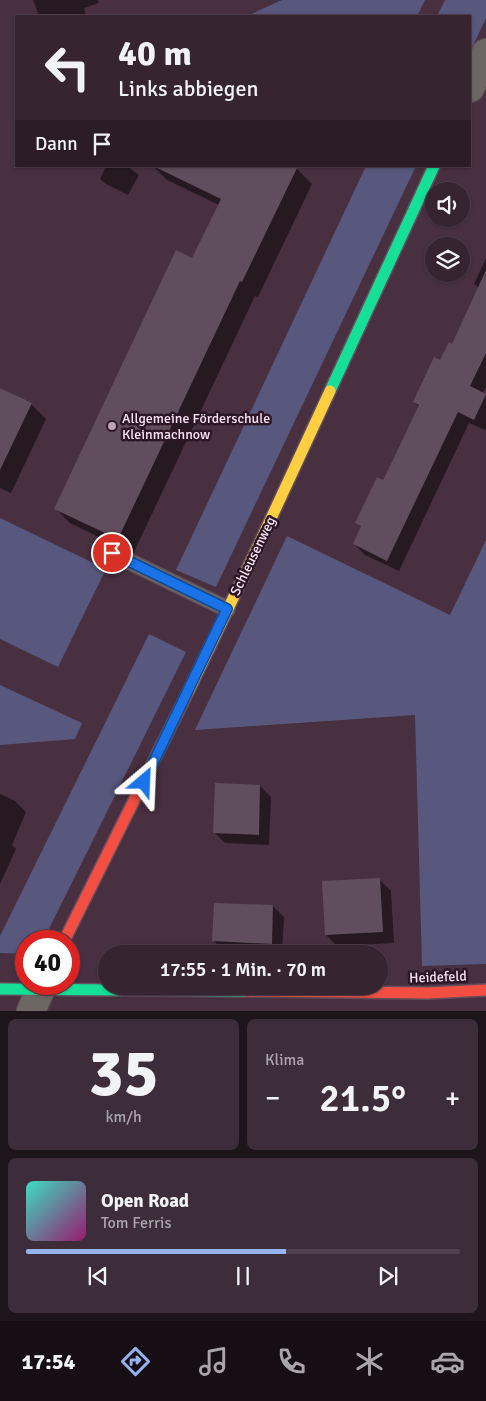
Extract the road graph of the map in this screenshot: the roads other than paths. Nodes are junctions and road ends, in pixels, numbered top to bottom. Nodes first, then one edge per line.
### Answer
1 (486, 53) edge
2 (471, 86) edge
3 (434, 167) edge
4 (112, 553) dead end
5 (227, 609) junction
6 (70, 930) edge
7 (0, 990) edge
8 (486, 990) edge
9 (15, 992) edge
10 (38, 995) edge
11 (428, 1002) edge

1 - 2 street
3 - 5 street, Schleusenweg
4 - 5 lane
5 - 6 street, Schleusenweg
7 - 9 street, Heidefeld
8 - 11 street, Heidefeld
10 - 11 street, Heidefeld

